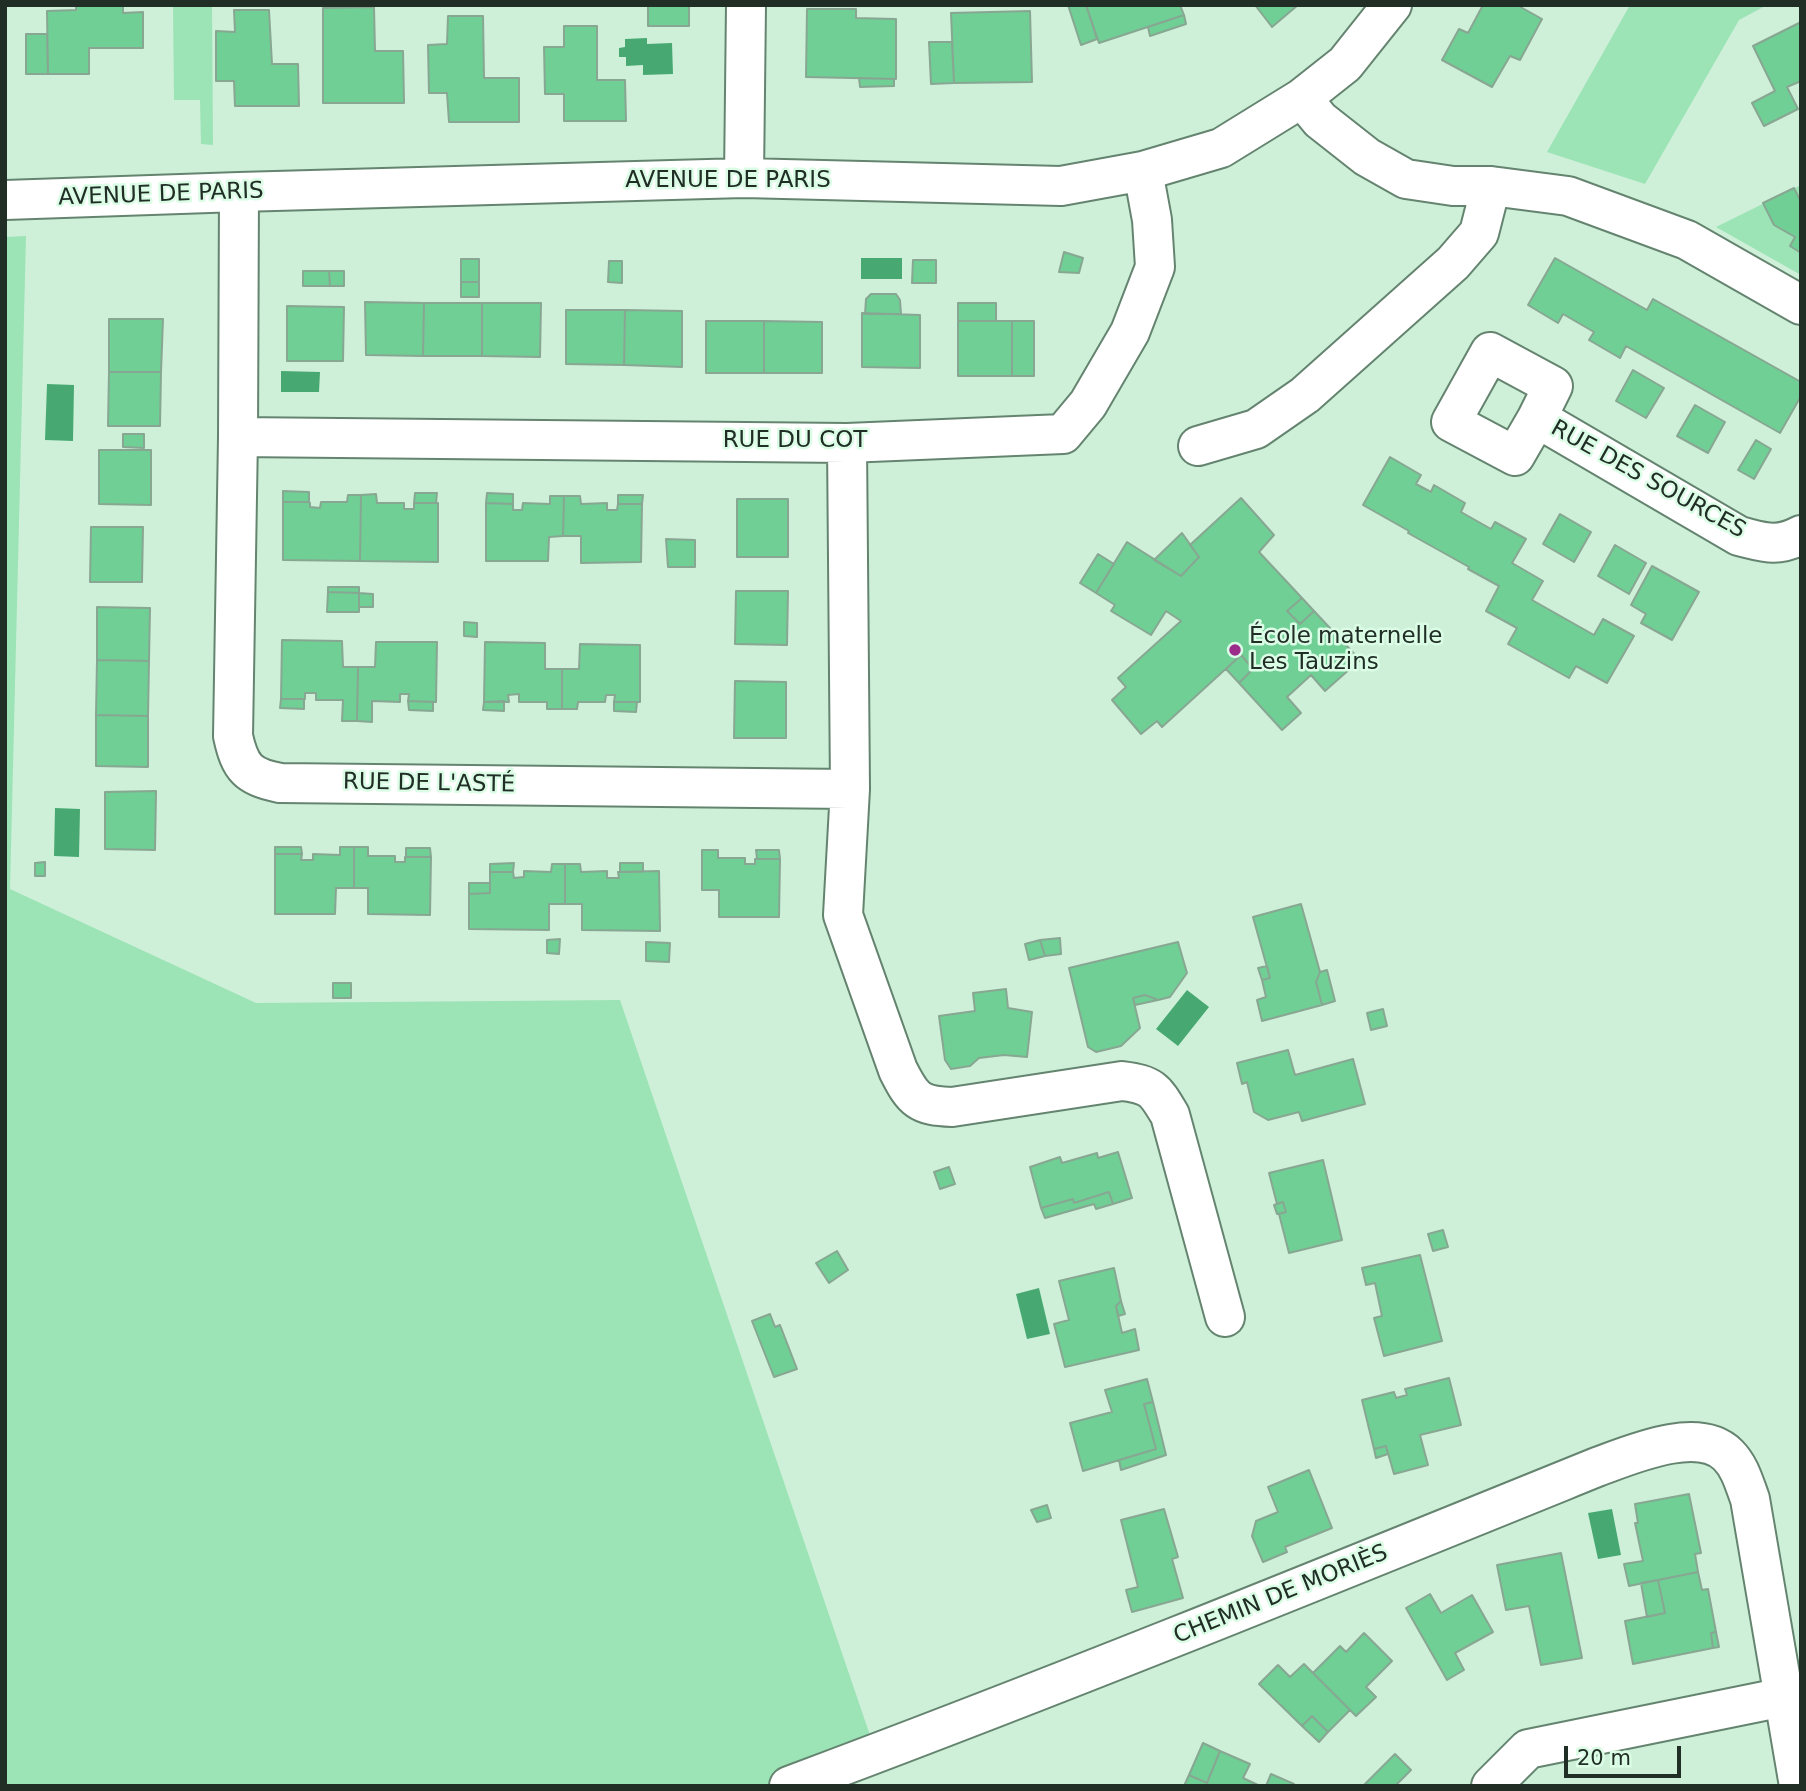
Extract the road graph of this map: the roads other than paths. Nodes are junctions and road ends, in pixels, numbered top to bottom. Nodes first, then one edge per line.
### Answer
1 (746, 5) edge
2 (1392, 5) edge
3 (1302, 98) junction
4 (1143, 171) junction
5 (744, 178) junction
6 (1491, 186) junction
7 (239, 192) junction
8 (5, 200) edge
9 (1801, 305) edge
10 (1537, 418) dead end
11 (238, 437) junction
12 (847, 443) junction
13 (1198, 446) dead end
14 (1801, 536) edge
15 (850, 789) junction
16 (1225, 1317) dead end
17 (1784, 1697) junction
18 (789, 1786) edge
19 (1491, 1786) edge
20 (1799, 1786) edge

1 - 5 street
2 - 3 street, AVENUE DE PARIS
3 - 4 street, AVENUE DE PARIS
3 - 6 street
4 - 5 street, AVENUE DE PARIS
4 - 12 street, RUE DU COT
5 - 7 street, AVENUE DE PARIS
6 - 9 street
6 - 13 street
7 - 8 street, AVENUE DE PARIS
7 - 11 street, RUE DE L'ASTÉ
10 - 14 street, RUE DES SOURCES
11 - 12 street, RUE DU COT
11 - 15 street, RUE DE L'ASTÉ
12 - 15 street
15 - 16 street
17 - 18 street, CHEMIN DE MORIÈS
17 - 19 street
17 - 20 street, CHEMIN DE MORIÈS

